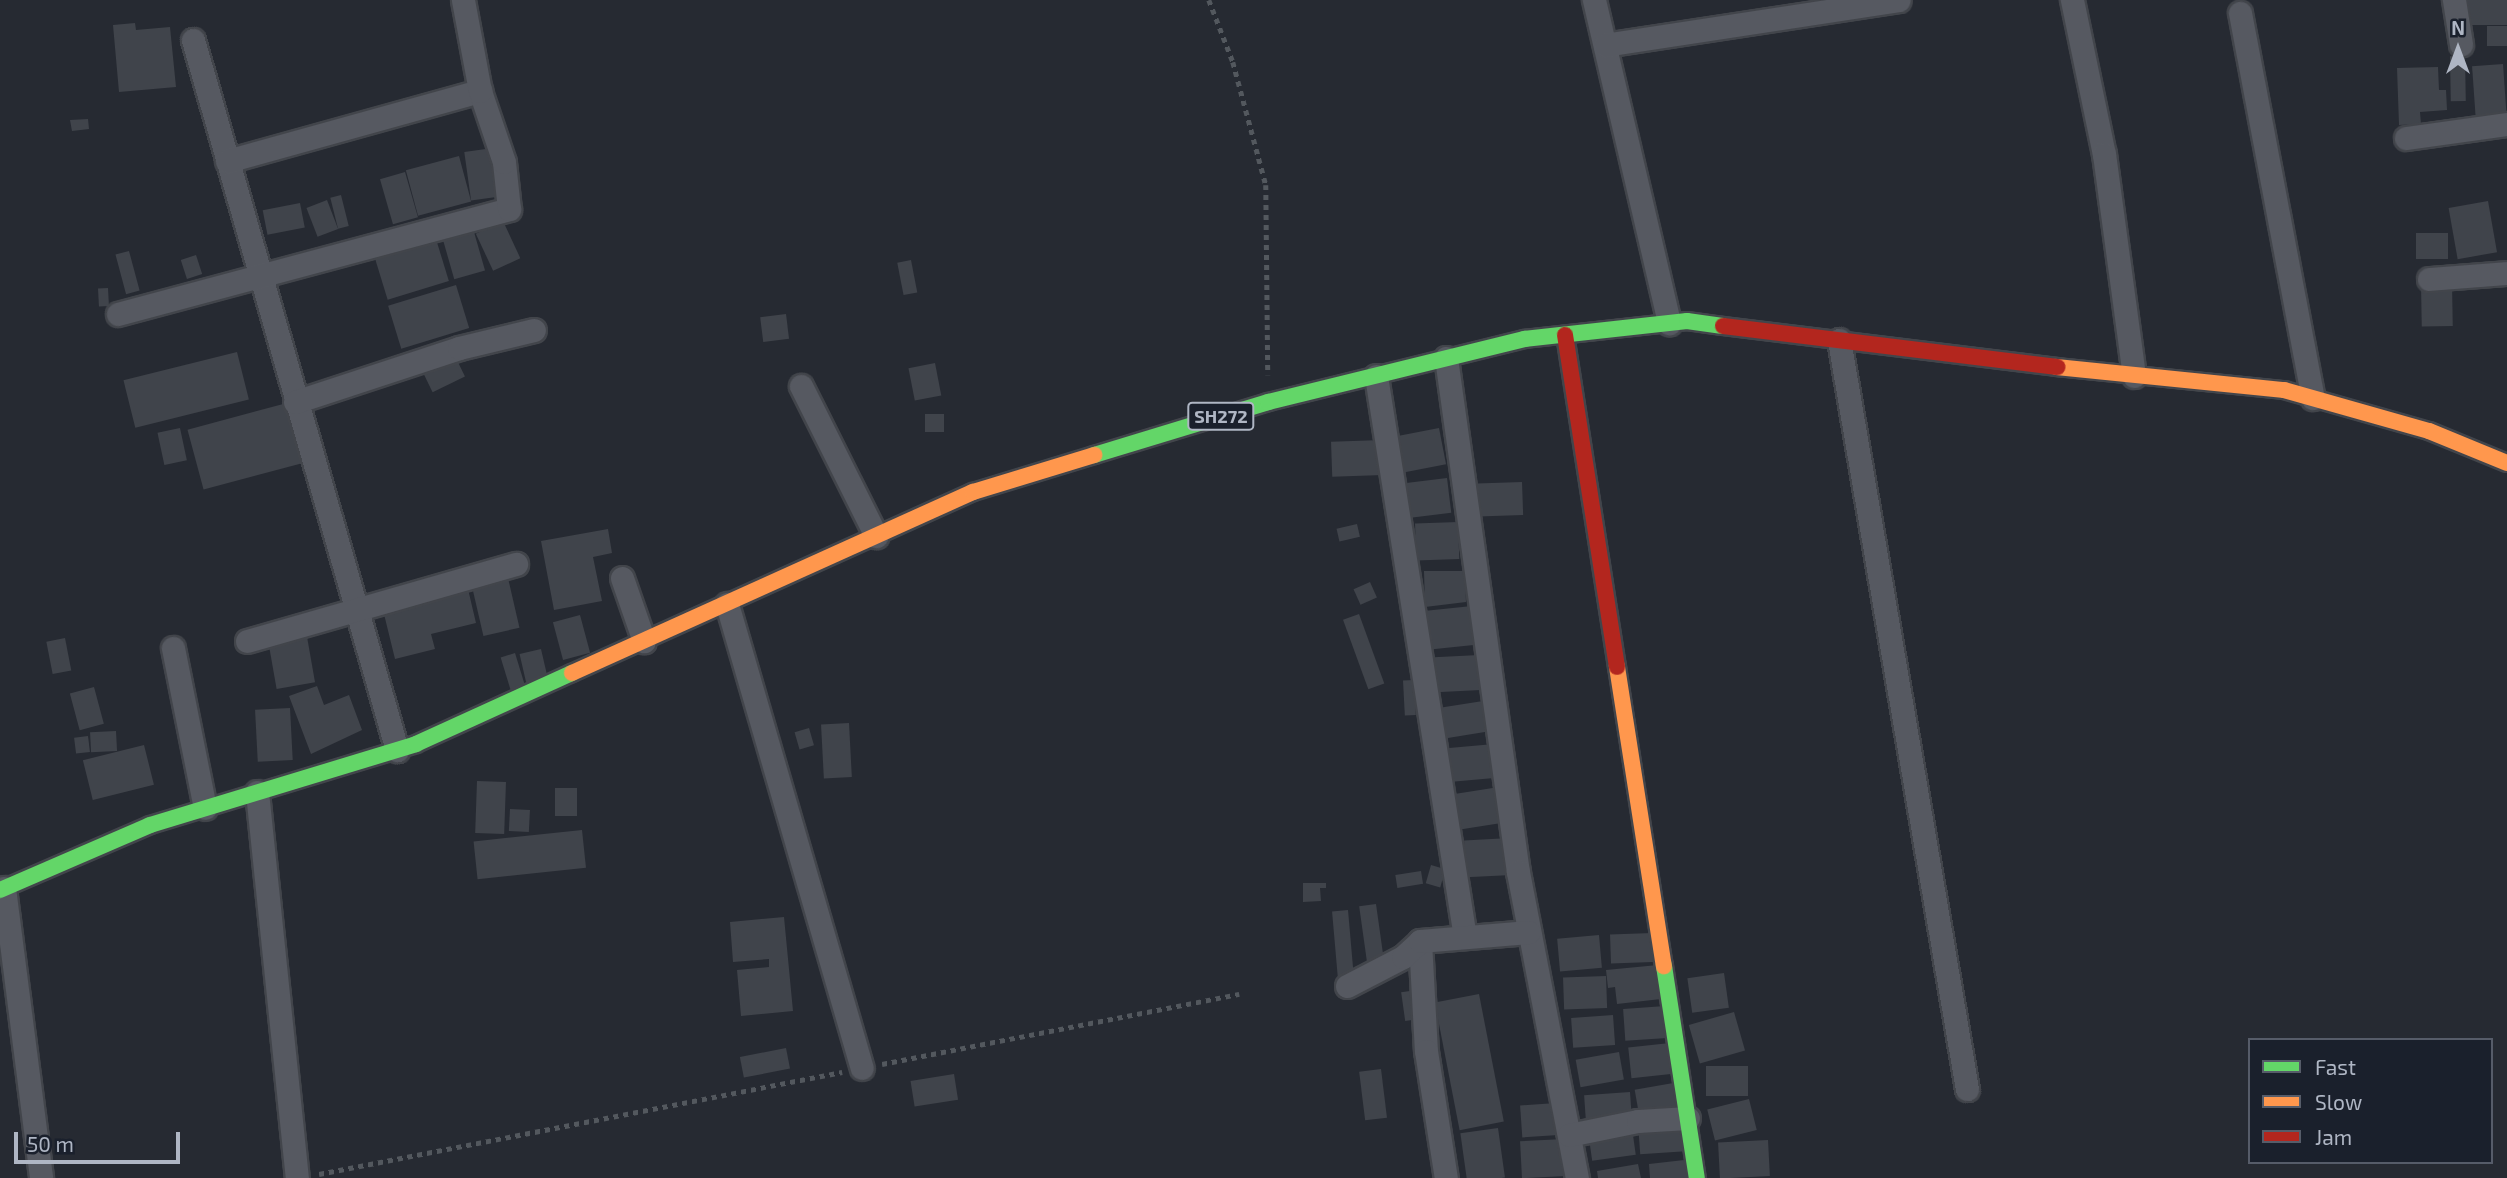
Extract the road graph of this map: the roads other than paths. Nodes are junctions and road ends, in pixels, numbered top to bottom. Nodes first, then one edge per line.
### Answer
1 (463, 0) edge
2 (1594, 0) edge
3 (1899, 0) edge
4 (2072, 0) edge
5 (2454, 0) edge
6 (2240, 13) dead end
7 (193, 40) dead end
8 (2460, 44) dead end
9 (1605, 45) junction
10 (480, 92) junction
11 (2507, 124) edge
12 (2406, 138) dead end
13 (227, 161) junction
14 (2507, 273) edge
15 (259, 278) junction
16 (2429, 279) dead end
17 (118, 314) dead end
18 (1669, 323) junction
19 (534, 330) dead end
20 (1565, 335) junction
21 (1839, 340) junction
22 (1446, 358) junction
23 (1376, 376) junction
24 (2134, 376) junction
25 (801, 386) dead end
26 (2313, 398) junction
27 (295, 402) junction
28 (2507, 463) edge
29 (876, 536) junction
30 (516, 564) dead end
31 (622, 578) dead end
32 (727, 604) junction
33 (356, 610) junction
34 (247, 641) dead end
35 (644, 641) junction
36 (173, 648) dead end
37 (397, 750) junction
38 (257, 792) junction
39 (205, 808) junction
40 (2, 889) edge
41 (1529, 932) junction
42 (1465, 937) junction
43 (1420, 941) junction
44 (1347, 986) dead end
45 (862, 1068) road end
46 (1967, 1089) dead end
47 (1688, 1118) junction
48 (1569, 1135) junction
49 (306, 1177) edge
50 (41, 1178) edge
51 (1446, 1178) edge
52 (1577, 1178) edge
53 (1697, 1178) edge

1 - 10 street
2 - 9 street
3 - 9 street
4 - 24 street
5 - 8 street
6 - 26 street
7 - 13 street
9 - 18 street
10 - 13 street
10 - 15 street
11 - 12 street
13 - 15 street
14 - 16 street
15 - 17 street
15 - 27 street
18 - 20 main road, SH272
18 - 21 main road, SH272
19 - 27 street
20 - 22 main road, SH272
20 - 47 main road
21 - 24 main road, SH272
21 - 46 street
22 - 23 main road, SH272
22 - 41 street
23 - 29 main road, SH272
23 - 42 street
24 - 26 main road, SH272
25 - 29 street
26 - 28 main road, SH272
27 - 33 street
29 - 32 main road, SH272
30 - 33 street
31 - 35 street
32 - 35 main road, SH272
32 - 45 street
33 - 34 street
33 - 37 street
35 - 37 main road, SH272
36 - 39 street
37 - 38 main road, SH272
38 - 39 main road, SH272
38 - 49 street
39 - 40 main road, SH272
40 - 50 street
41 - 42 street
41 - 48 street
42 - 43 street
43 - 44 street
43 - 51 street
47 - 48 street
47 - 53 main road
48 - 52 street

